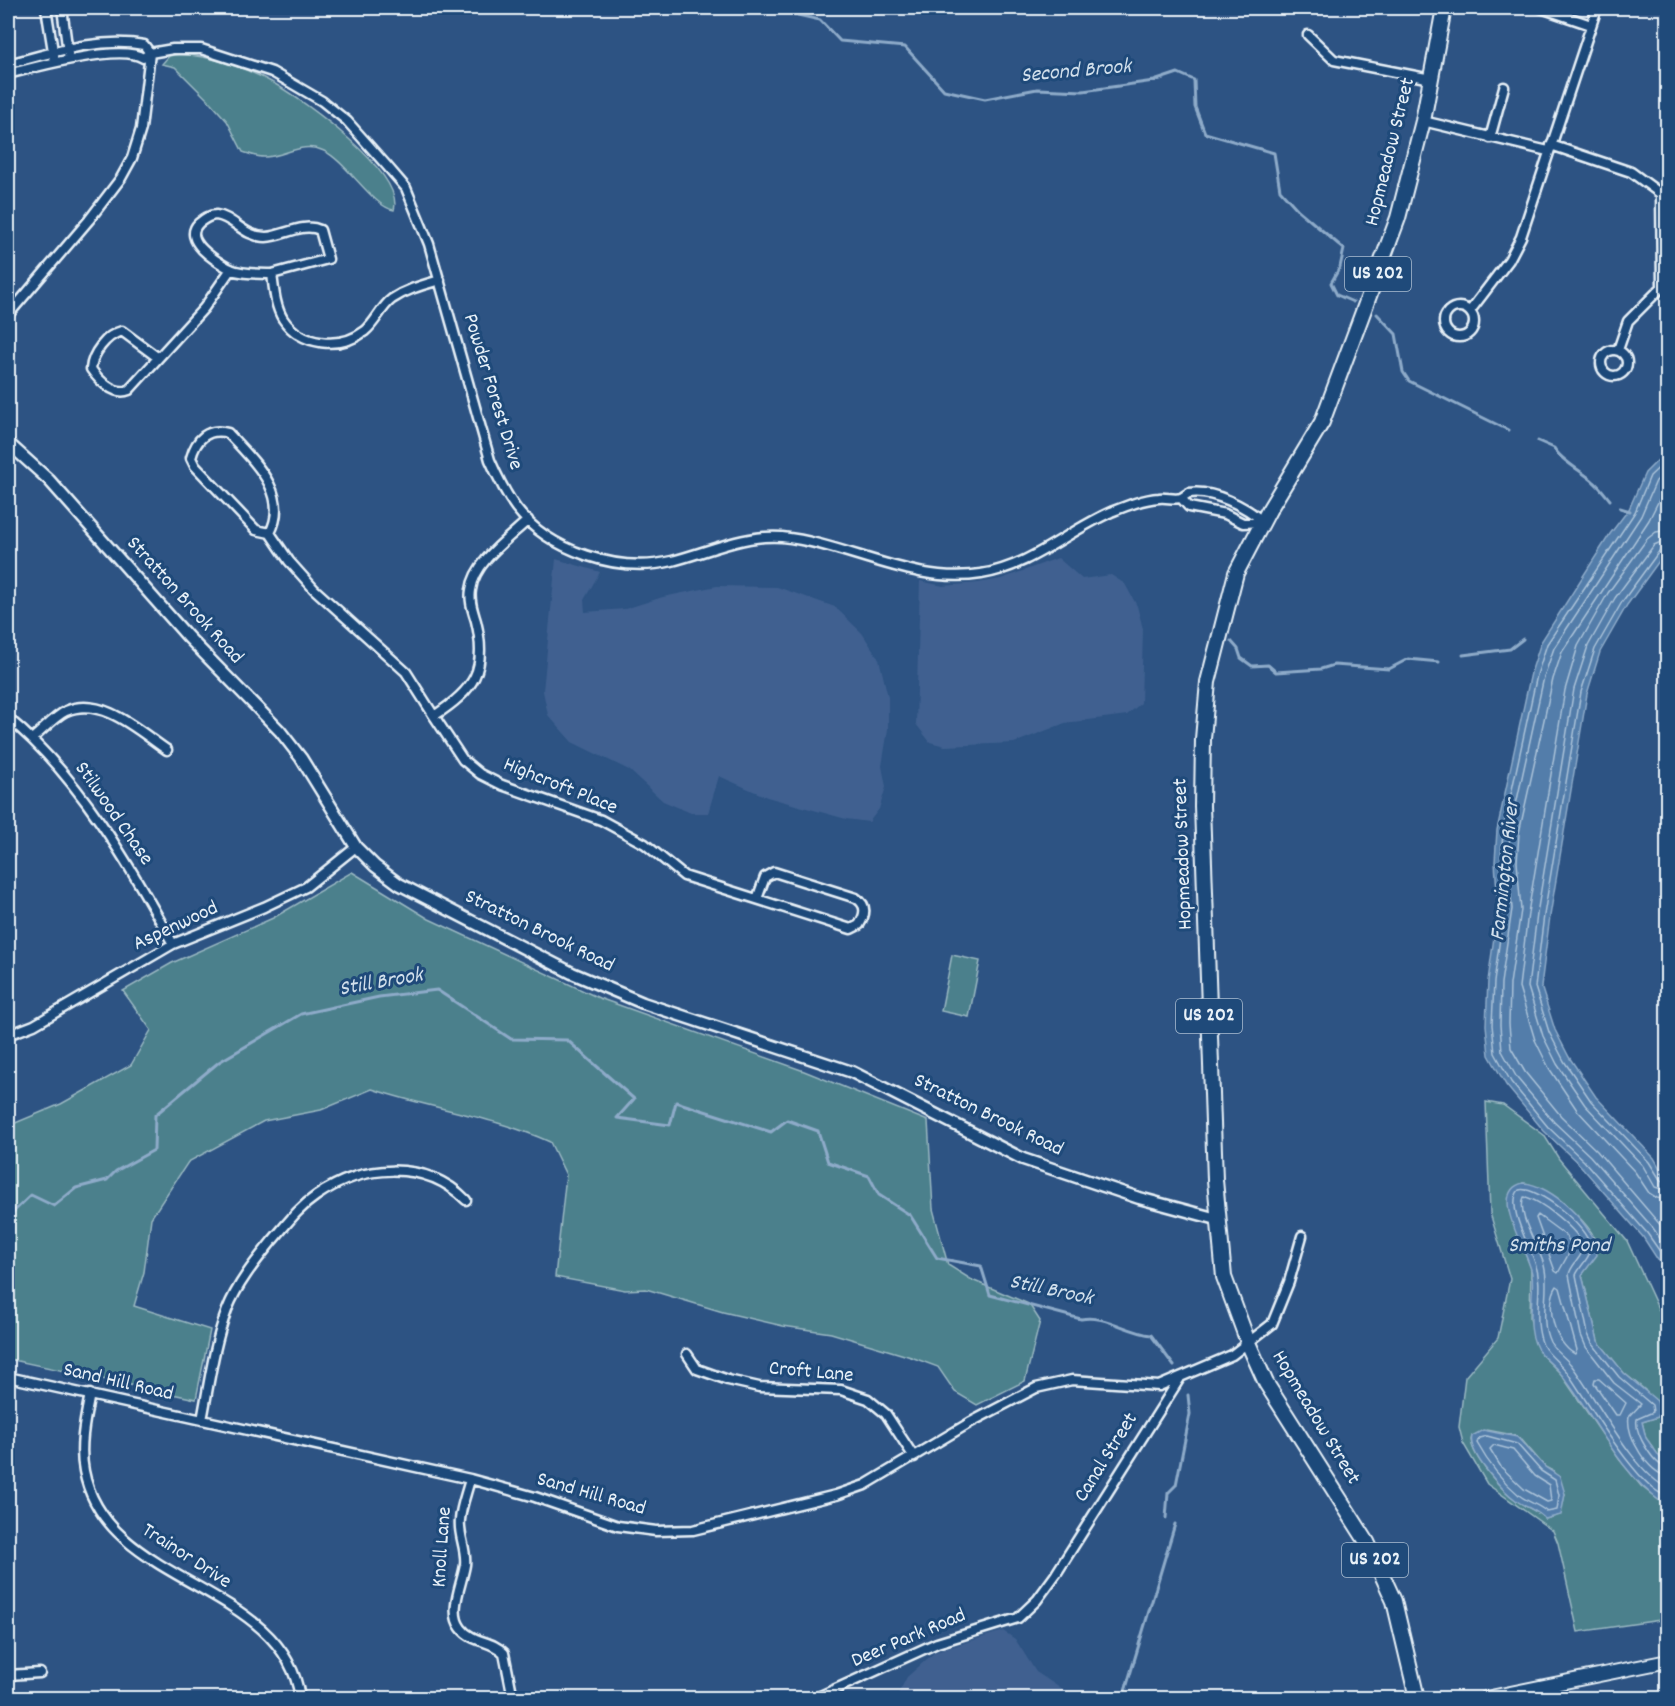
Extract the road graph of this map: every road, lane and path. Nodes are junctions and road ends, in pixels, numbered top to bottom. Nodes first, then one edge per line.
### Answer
1 (46, 8) edge
2 (62, 8) edge
3 (1444, 8) edge
4 (1541, 8) edge
5 (1597, 8) edge
6 (1591, 25) junction
7 (1308, 35) dead end
8 (67, 48) junction
9 (53, 52) junction
10 (150, 53) junction
11 (69, 60) junction
12 (55, 63) junction
13 (8, 64) edge
14 (8, 74) edge
15 (1431, 79) junction
16 (1504, 87) dead end
17 (1423, 121) junction
18 (1490, 138) junction
19 (1549, 148) junction
20 (1664, 191) edge
21 (231, 269) junction
22 (272, 274) junction
23 (440, 280) junction
24 (1665, 288) edge
25 (1470, 311) dead end
26 (11, 312) edge
27 (8, 323) edge
28 (1618, 350) dead end
29 (157, 357) junction
30 (8, 443) edge
31 (1180, 498) junction
32 (528, 520) junction
33 (1263, 522) junction
34 (270, 533) junction
35 (434, 716) junction
36 (8, 718) edge
37 (33, 738) junction
38 (166, 750) dead end
39 (356, 848) junction
40 (757, 899) junction
41 (173, 944) junction
42 (8, 1035) edge
43 (466, 1200) dead end
44 (1217, 1218) junction
45 (1302, 1236) dead end
46 (1249, 1345) junction
47 (687, 1354) dead end
48 (8, 1377) edge
49 (1180, 1378) junction
50 (90, 1394) junction
51 (202, 1420) junction
52 (914, 1457) junction
53 (470, 1479) junction
54 (1018, 1618) joint
55 (1668, 1661) edge
56 (40, 1673) dead end
57 (8, 1676) edge
58 (300, 1698) edge
59 (513, 1698) edge
60 (816, 1698) edge
61 (1417, 1698) edge
62 (1486, 1698) edge

1 - 9 street
2 - 8 street
3 - 15 highway, Hopmeadow Street / US 202
4 - 6 street
5 - 6 street
6 - 19 street
7 - 15 street
8 - 9 street
8 - 10 street
8 - 11 street
9 - 12 street
9 - 13 street
10 - 11 street, Powder Forest Drive
10 - 23 street, Powder Forest Drive
10 - 26 street
11 - 12 street, Powder Forest Drive
12 - 14 street, Powder Forest Drive
15 - 17 highway, Hopmeadow Street / US 202
16 - 18 street
17 - 18 street
17 - 33 highway, Hopmeadow Street / US 202
18 - 19 street
19 - 20 street
19 - 25 street
20 - 24 street
21 - 22 street
21 - 22 street
21 - 29 street
22 - 23 street
23 - 32 street, Powder Forest Drive
24 - 28 street
26 - 27 street
29 - 29 street
30 - 39 street, Stratton Brook Road
31 - 32 street, Powder Forest Drive
31 - 33 street, Powder Forest Drive
31 - 33 street, Powder Forest Drive
32 - 35 street
33 - 44 highway, Hopmeadow Street / US 202
34 - 34 street, Highcroft Place
34 - 35 street, Highcroft Place
35 - 40 street, Highcroft Place
36 - 37 street, Stilwood Chase
37 - 38 street
37 - 41 street, Stilwood Chase
39 - 41 street, Aspenwood
39 - 44 street, Stratton Brook Road
40 - 40 street, Highcroft Place
41 - 42 street, Aspenwood
43 - 51 street
44 - 46 highway, Hopmeadow Street / US 202
45 - 46 street
46 - 49 street
46 - 61 highway, Hopmeadow Street / US 202
47 - 52 street, Croft Lane
48 - 50 street, Sand Hill Road
49 - 52 street, Sand Hill Road
49 - 54 street, Canal Street
50 - 51 street, Sand Hill Road
50 - 58 street, Trainor Drive
51 - 53 street, Sand Hill Road
52 - 53 street, Sand Hill Road
53 - 59 street, Knoll Lane
54 - 60 street, Deer Park Road
55 - 62 main road
56 - 57 street

